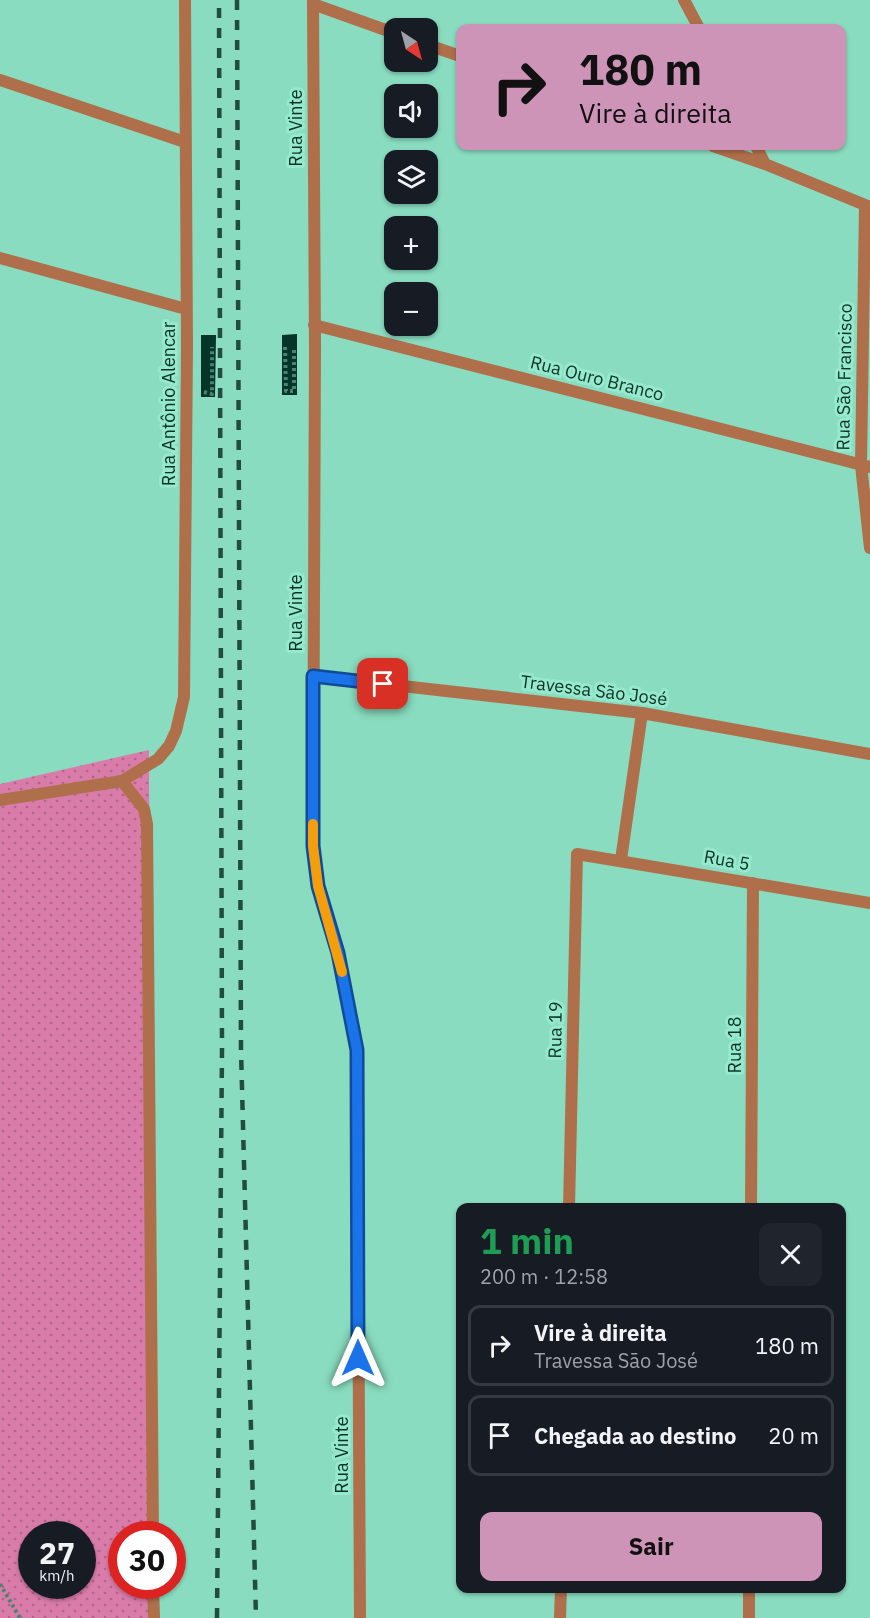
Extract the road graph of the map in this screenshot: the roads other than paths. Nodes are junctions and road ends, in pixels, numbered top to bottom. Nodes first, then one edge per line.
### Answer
1 (185, 0) edge
2 (684, 0) edge
3 (313, 2) edge
4 (697, 24) edge
5 (384, 29) edge
6 (438, 48) edge
7 (456, 55) edge
8 (0, 80) edge
9 (185, 142) junction
10 (725, 150) edge
11 (758, 150) edge
12 (765, 164) junction
13 (868, 206) edge
14 (0, 258) edge
15 (186, 309) junction
16 (315, 325) junction
17 (865, 466) edge
18 (870, 548) edge
19 (313, 676) junction
20 (642, 713) junction
21 (870, 754) edge
22 (122, 781) junction
23 (0, 800) edge
24 (577, 854) joint
25 (621, 860) junction
26 (753, 883) junction
27 (870, 903) edge
28 (569, 1203) edge
29 (751, 1203) edge
30 (153, 1521) edge
31 (561, 1593) edge
32 (749, 1593) edge
33 (153, 1599) edge
34 (154, 1618) edge
35 (360, 1618) edge
36 (560, 1618) edge
37 (749, 1618) edge

1 - 9 street, Rua Antônio Alencar
2 - 4 street
3 - 5 street
3 - 16 street, Rua Vinte
6 - 7 street
8 - 9 street
9 - 15 street, Rua Antônio Alencar
10 - 12 street
11 - 12 street
12 - 13 street
13 - 17 street, Rua São Francisco
14 - 15 street
15 - 22 street, Rua Antônio Alencar
16 - 17 street, Rua Ouro Branco
16 - 19 street, Rua Vinte
17 - 18 street, Rua São Francisco
19 - 20 street, Travessa São José
19 - 35 street, Rua Vinte
20 - 21 street, Travessa São José
20 - 25 street
22 - 23 street
22 - 30 street
24 - 25 street, Rua 5
24 - 28 street, Rua 19
25 - 26 street, Rua 5
26 - 27 street, Rua 5
26 - 29 street, Rua 18
31 - 36 street
32 - 37 street
33 - 34 street

